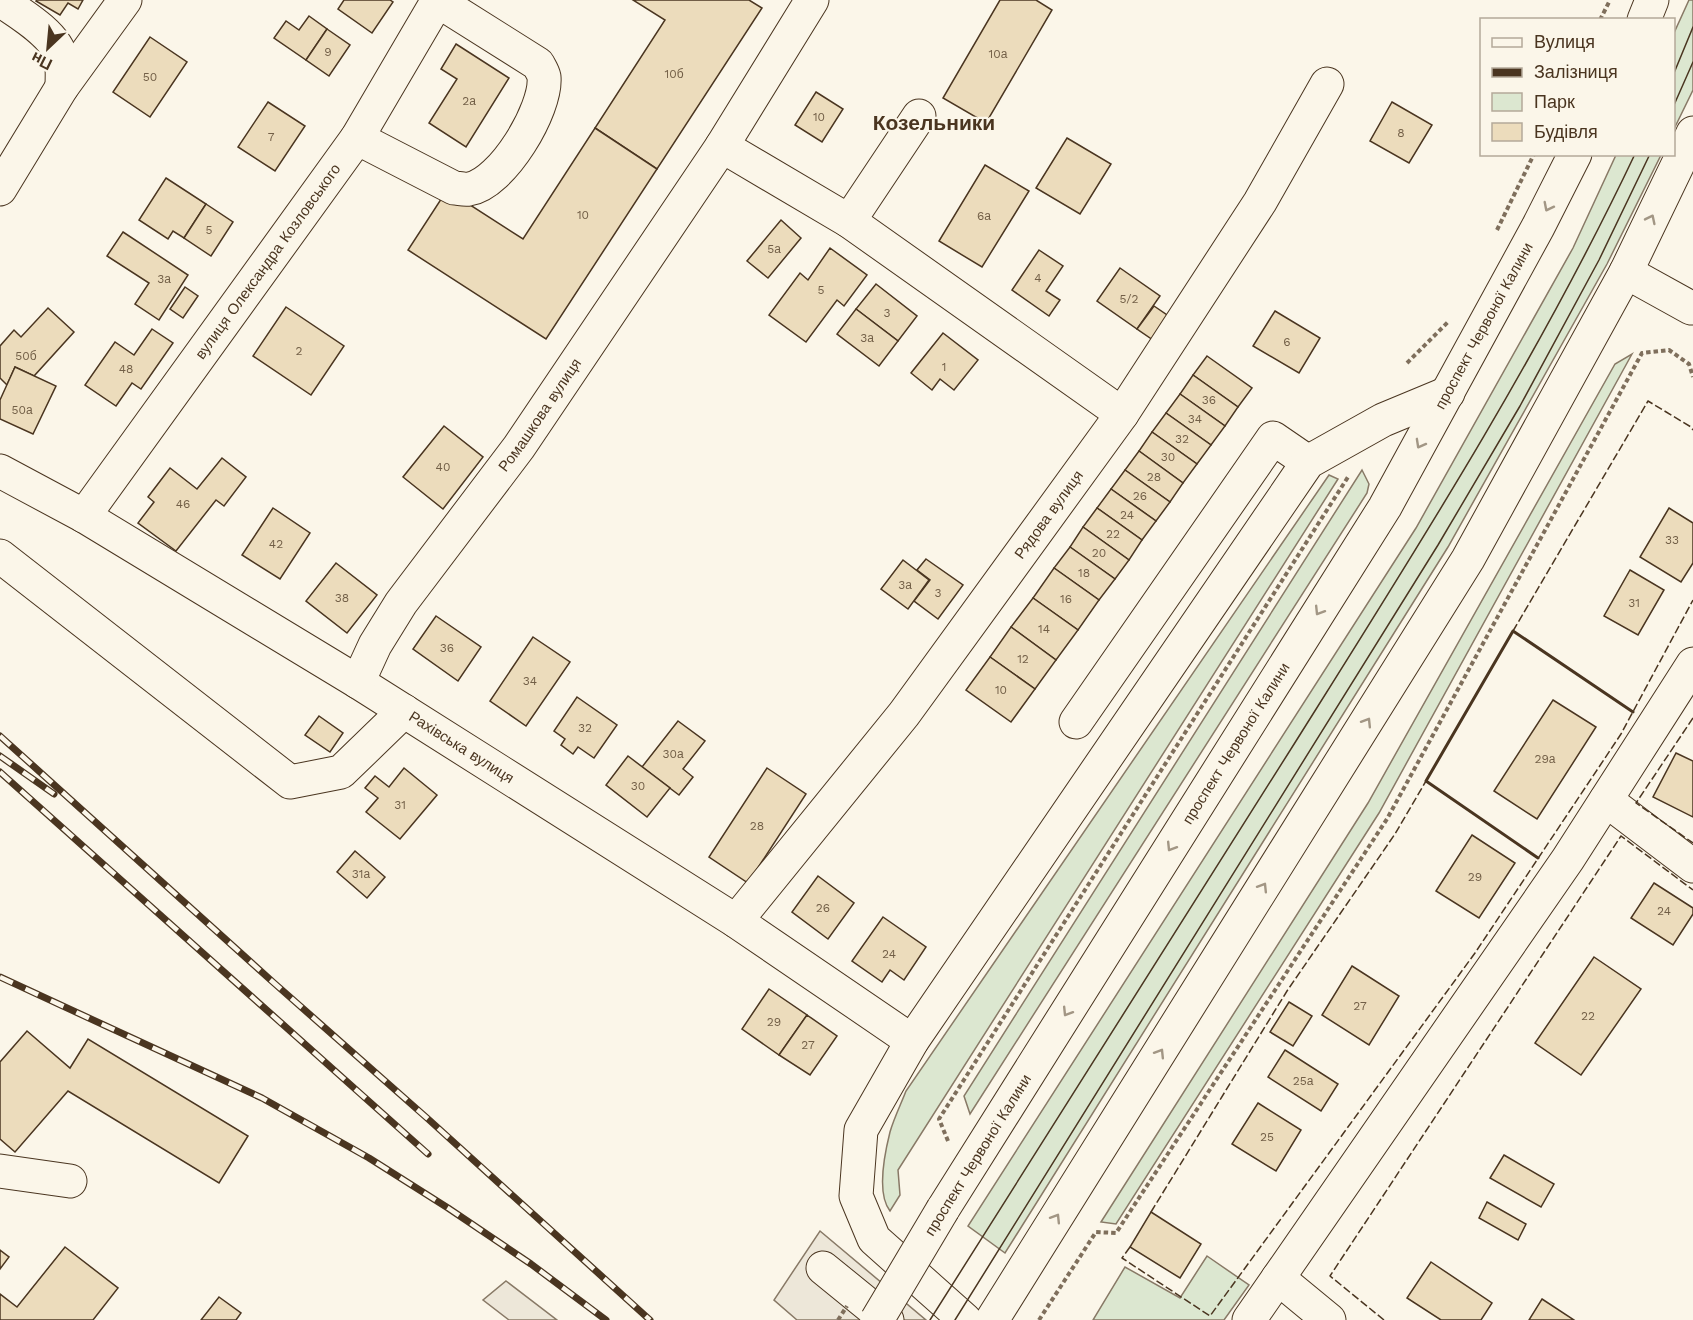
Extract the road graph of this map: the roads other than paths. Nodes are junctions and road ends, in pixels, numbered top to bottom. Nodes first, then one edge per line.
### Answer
1 (0, 0) edge
2 (125, 0) edge
3 (812, 0) edge
4 (1652, 0) edge
5 (438, 1) edge
6 (1645, 18) edge
7 (1327, 84) dead end
8 (62, 87) junction
9 (919, 116) dead end
10 (1693, 134) edge
11 (357, 138) junction
12 (722, 146) junction
13 (1574, 156) edge
14 (0, 189) edge
15 (849, 221) junction
16 (1626, 272) junction
17 (1692, 309) edge
18 (1448, 393) junction
19 (1122, 414) junction
20 (1308, 462) junction
21 (0, 471) edge
22 (84, 516) junction
23 (0, 556) edge
24 (1693, 663) edge
25 (358, 682) junction
26 (404, 711) junction
27 (1076, 722) dead end
28 (1606, 800) junction
29 (1693, 866) edge
30 (736, 921) junction
31 (912, 1041) junction
32 (0, 1171) edge
33 (70, 1182) dead end
34 (823, 1268) dead end
35 (1278, 1278) junction
36 (877, 1320) edge
37 (886, 1320) edge
38 (965, 1320) edge
39 (992, 1320) edge
40 (1249, 1320) edge
41 (1329, 1320) edge

1 - 8 main road
2 - 8 main road
3 - 12 main road, Ромашкова вулиця
4 - 6 main road
5 - 11 main road, вулиця Олександра Козловського
5 - 11 main road
7 - 19 main road, Рядова вулиця
8 - 14 main road
9 - 15 main road
16 -> 10 main road
11 - 22 main road, вулиця Олександра Козловського
12 - 15 main road
12 - 25 main road, Ромашкова вулиця
13 -> 18 main road, проспект Червоної Калини
15 - 19 main road
16 - 17 main road
39 -> 16 main road
18 - 20 main road
18 -> 36 main road, проспект Червоної Калини, bridge
19 - 30 main road, Рядова вулиця
20 - 27 main road
20 - 31 main road
21 - 22 main road, Рахівська вулиця
22 - 25 main road, Рахівська вулиця
23 - 26 main road
24 - 28 main road
25 - 26 main road, Рахівська вулиця
26 - 30 main road, Рахівська вулиця
28 - 29 main road
28 - 35 main road
30 - 31 main road, Рахівська вулиця
31 - 38 main road
32 - 33 main road
34 - 37 main road
35 - 40 main road
35 - 41 main road

